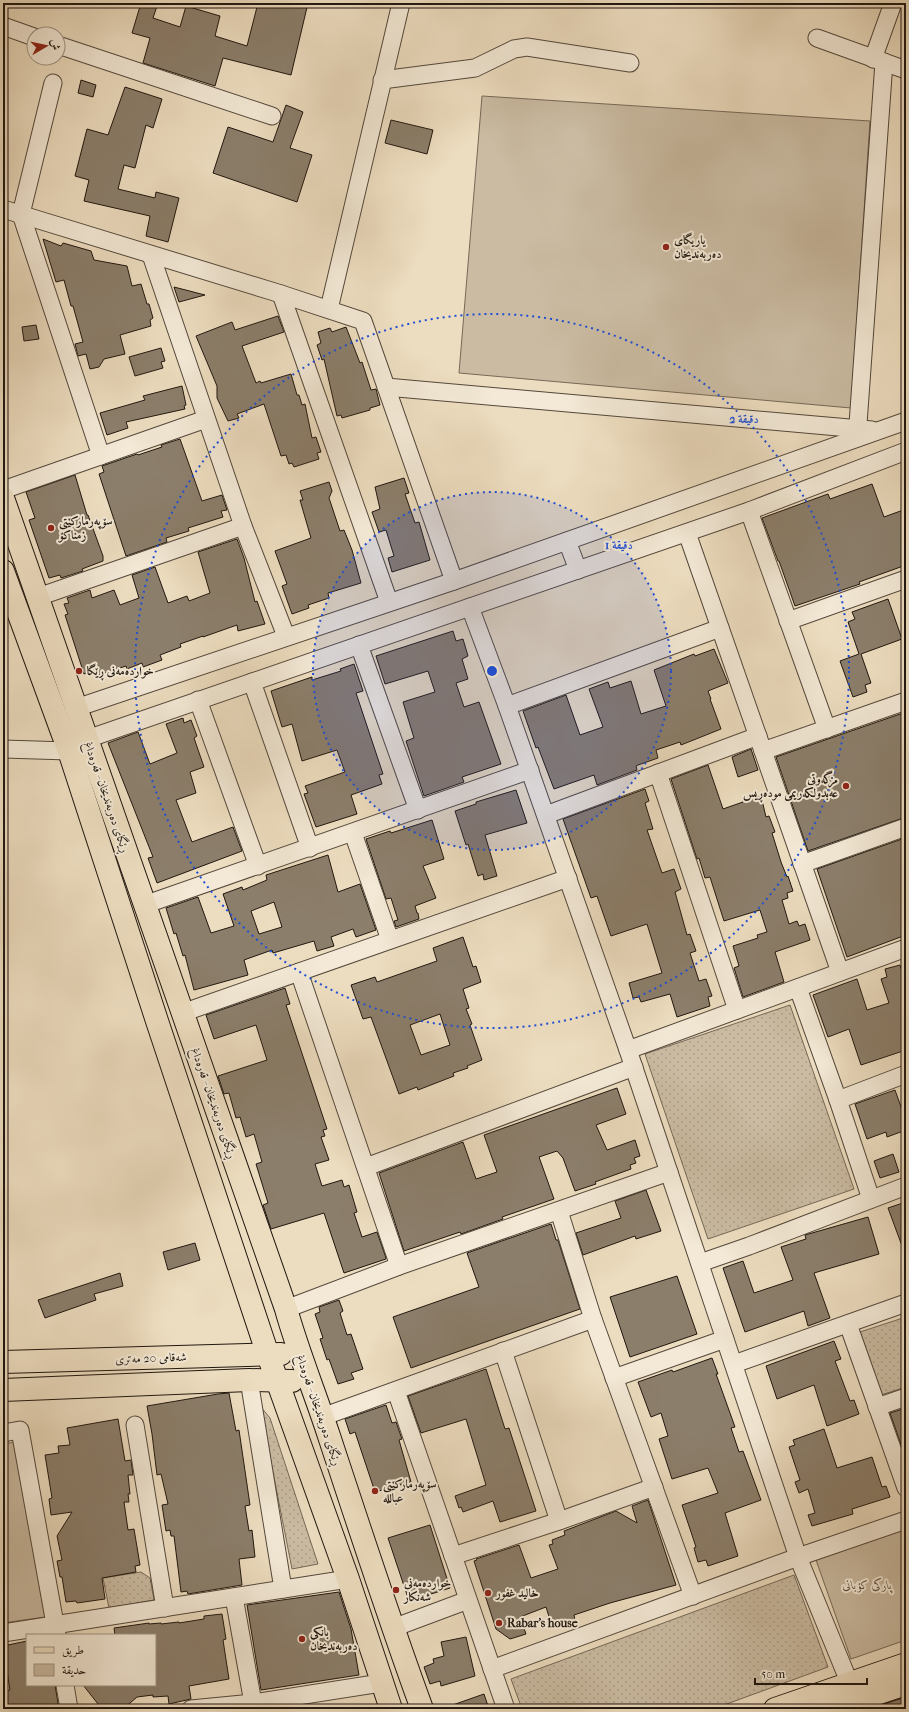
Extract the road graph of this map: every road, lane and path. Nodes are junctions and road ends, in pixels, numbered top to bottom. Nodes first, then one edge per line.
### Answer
1 (400, 3) edge
2 (893, 3) edge
3 (3, 26) edge
4 (26, 33) edge
5 (817, 38) dead end
6 (66, 47) edge
7 (878, 60) junction
8 (630, 63) dead end
9 (906, 70) edge
10 (382, 80) junction
11 (53, 83) dead end
12 (272, 116) dead end
13 (3, 209) edge
14 (21, 214) junction
15 (151, 255) junction
16 (281, 294) junction
17 (329, 309) junction
18 (386, 386) junction
19 (206, 419) junction
20 (906, 421) edge
21 (857, 433) junction
22 (906, 451) edge
23 (101, 456) junction
24 (3, 490) edge
25 (3, 498) edge
26 (749, 511) junction
27 (243, 526) junction
28 (687, 532) junction
29 (567, 541) junction
30 (578, 570) junction
31 (3, 571) edge
32 (906, 579) edge
33 (454, 581) junction
34 (38, 597) junction
35 (389, 602) junction
36 (470, 607) junction
37 (788, 621) junction
38 (720, 628) junction
39 (286, 636) junction
40 (359, 645) junction
41 (252, 682) junction
42 (198, 700) junction
43 (906, 701) edge
44 (507, 706) junction
45 (76, 708) junction
46 (827, 729) junction
47 (87, 739) junction
48 (760, 744) junction
49 (3, 749) edge
50 (69, 751) junction
51 (530, 770) junction
52 (658, 773) junction
53 (418, 810) junction
54 (546, 815) junction
55 (906, 827) edge
56 (352, 833) junction
57 (310, 848) junction
58 (802, 864) junction
59 (258, 866) junction
60 (568, 878) junction
61 (144, 905) junction
62 (390, 940) junction
63 (906, 948) edge
64 (299, 972) junction
65 (840, 972) junction
66 (798, 988) junction
67 (737, 1010) junction
68 (182, 1013) junction
69 (628, 1050) junction
70 (634, 1067) junction
71 (906, 1074) edge
72 (838, 1100) junction
73 (366, 1167) junction
74 (669, 1172) junction
75 (906, 1186) edge
76 (871, 1200) junction
77 (559, 1211) junction
78 (700, 1262) junction
79 (398, 1266) junction
80 (906, 1303) edge
81 (286, 1309) junction
82 (593, 1319) junction
83 (848, 1324) junction
84 (725, 1339) junction
85 (503, 1351) junction
86 (299, 1353) junction
87 (268, 1355) junction
88 (211, 1357) junction
89 (3, 1362) edge
90 (734, 1364) junction
91 (614, 1378) junction
92 (249, 1380) junction
93 (215, 1381) junction
94 (278, 1381) junction
95 (309, 1381) junction
96 (3, 1390) edge
97 (396, 1391) junction
98 (906, 1397) edge
99 (877, 1407) junction
100 (322, 1416) junction
101 (135, 1424) dead end
102 (3, 1433) edge
103 (654, 1486) junction
104 (906, 1488) edge
105 (906, 1520) edge
106 (559, 1521) junction
107 (453, 1556) junction
108 (798, 1557) junction
109 (348, 1579) junction
110 (283, 1589) junction
111 (693, 1596) junction
112 (234, 1597) junction
113 (468, 1600) junction
114 (165, 1608) junction
115 (393, 1628) junction
116 (56, 1630) edge
117 (3, 1633) edge
118 (906, 1664) edge
119 (492, 1669) junction
120 (382, 1683) junction
121 (906, 1684) edge
122 (65, 1686) edge
123 (856, 1698) edge
124 (253, 1703) junction
125 (69, 1709) edge
126 (192, 1709) edge
127 (391, 1709) edge
128 (422, 1709) edge
129 (506, 1709) edge
130 (775, 1709) edge
131 (831, 1709) edge

1 - 10 street
2 - 7 street
3 - 4 street
5 - 7 street
6 - 12 street
7 - 9 street
7 - 21 street
8 - 10 street
10 - 17 street
11 - 14 street
13 - 14 street
14 - 15 street
14 - 23 street
15 - 16 street
15 - 19 street
16 - 17 street
16 - 35 street
17 - 18 street
18 - 21 street
18 - 33 street
19 - 23 street
19 - 27 street
20 - 21 street
21 - 29 street
22 - 26 street
23 - 24 street
25 - 34 main road, ڕێگای دەربەندیخان - قەرەداغ
26 - 28 street
26 - 37 street
27 - 34 street
27 - 39 street
28 - 30 street
28 - 38 street
29 - 30 street
29 - 33 street
30 - 36 street
31 - 50 main road
32 - 37 street
33 - 35 street
34 - 45 main road, ڕێگای دەربەندیخان - قەرەداغ
35 - 39 street
36 - 40 street
36 - 44 street
37 - 46 street
38 - 44 street
38 - 48 street
39 - 45 street
40 - 41 street
40 - 53 street
41 - 42 street
41 - 57 street
42 - 47 street
42 - 59 street
43 - 46 street
44 - 51 street
45 - 47 main road, ڕێگای دەربەندیخان - قەرەداغ
46 - 48 street
47 - 61 main road, ڕێگای دەربەندیخان - قەرەداغ
48 - 52 street
48 - 58 street
49 - 50 street
50 - 87 main road
51 - 53 street
51 - 54 street
52 - 54 street
52 - 67 street
53 - 56 street
54 - 60 street
55 - 58 street
56 - 57 street
56 - 62 street
57 - 59 street
58 - 65 street
59 - 61 street
60 - 62 street
60 - 69 street
61 - 68 main road, ڕێگای دەربەندیخان - قەرەداغ
62 - 64 street
63 - 65 street
64 - 68 street
64 - 73 street
65 - 66 street
66 - 67 street
66 - 72 street
67 - 69 street
68 - 81 main road, ڕێگای دەربەندیخان - قەرەداغ
69 - 70 street
70 - 73 street
70 - 74 street
71 - 72 street
72 - 76 street
73 - 79 street
74 - 77 street
74 - 78 street
75 - 76 street
76 - 78 street
77 - 79 street
77 - 82 street
78 - 84 street
79 - 81 street
80 - 83 street
81 - 86 main road, ڕێگای دەربەندیخان - قەرەداغ
82 - 85 street
82 - 91 street
83 - 90 street
83 - 99 street
84 - 90 street
84 - 91 street
85 - 97 street
85 - 106 street
86 - 87 main road, شەقامی 20 مەتری
86 - 95 main road, ڕێگای دەربەندیخان - قەرەداغ
87 - 88 main road, شەقامی 20 مەتری
87 - 94 main road
88 - 89 main road, شەقامی 20 مەتری
88 - 93 main road
90 - 108 street
91 - 103 street
92 - 93 main road
92 - 94 main road
92 - 110 street
93 - 96 main road
94 - 95 main road
94 - 109 main road
95 - 100 main road, ڕێگای دەربەندیخان - قەرەداغ
97 - 100 street
97 - 107 street
98 - 99 street
99 - 104 street
100 - 115 main road, ڕێگای دەربەندیخان - قەرەداغ
101 - 114 street
102 - 116 street
103 - 106 street
103 - 111 street
105 - 108 street
106 - 107 street
107 - 113 street
108 - 111 street
108 - 123 street
109 - 110 street
109 - 120 main road
110 - 112 street
111 - 119 street
112 - 114 street
112 - 124 street
113 - 115 street
113 - 119 street
114 - 116 street
115 - 128 main road, ڕێگای دەربەندیخان - قەرەداغ
116 - 117 street
118 - 123 main road
119 - 129 street
120 - 124 street
120 - 127 main road
121 - 123 main road
122 - 125 street
123 - 130 main road
123 - 131 main road
124 - 126 street

